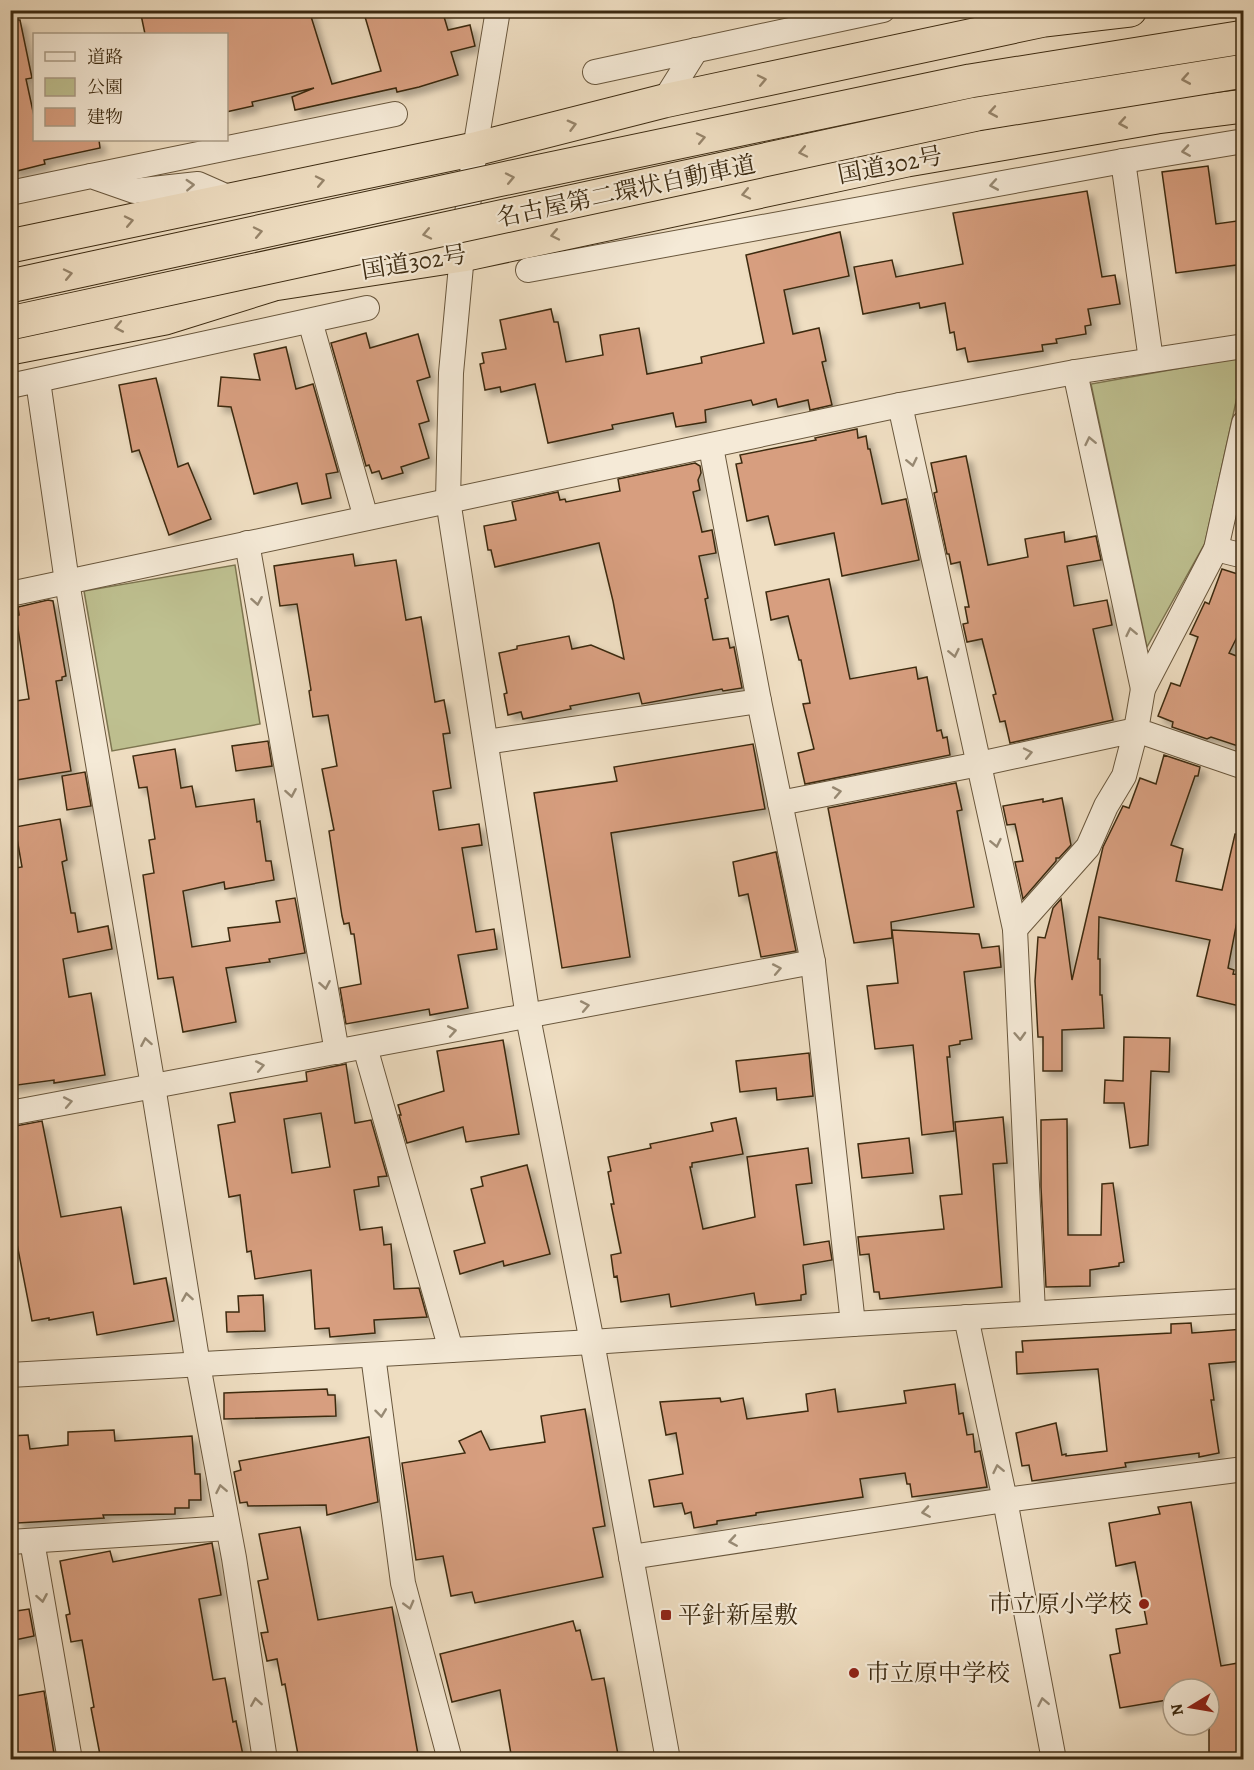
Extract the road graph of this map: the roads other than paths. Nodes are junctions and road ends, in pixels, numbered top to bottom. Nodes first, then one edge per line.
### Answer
1 (498, 10) edge
2 (884, 10) edge
3 (1130, 10) edge
4 (1244, 37) edge
5 (696, 50) junction
6 (1244, 71) edge
7 (595, 72) dead end
8 (664, 101) junction
9 (1244, 106) edge
10 (395, 114) dead end
11 (1244, 141) edge
12 (475, 149) junction
13 (1123, 161) junction
14 (91, 176) junction
15 (816, 179) junction
16 (10, 193) edge
17 (232, 199) junction
18 (820, 216) junction
19 (10, 246) edge
20 (462, 255) junction
21 (528, 270) dead end
22 (274, 284) junction
23 (10, 286) edge
24 (367, 308) dead end
25 (310, 321) junction
26 (10, 323) edge
27 (1244, 346) edge
28 (10, 348) edge
29 (131, 360) junction
30 (1151, 360) junction
31 (1075, 372) junction
32 (38, 381) junction
33 (10, 386) edge
34 (900, 405) junction
35 (1244, 423) edge
36 (711, 447) junction
37 (448, 500) junction
38 (366, 518) junction
39 (247, 543) junction
40 (1216, 549) junction
41 (1244, 556) edge
42 (67, 582) junction
43 (10, 594) edge
44 (1143, 689) junction
45 (759, 701) junction
46 (1136, 730) junction
47 (486, 742) junction
48 (979, 764) junction
49 (1244, 767) edge
50 (780, 803) junction
51 (1015, 930) junction
52 (813, 963) junction
53 (528, 1017) junction
54 (365, 1047) junction
55 (337, 1052) junction
56 (153, 1086) junction
57 (10, 1113) edge
58 (1244, 1301) edge
59 (1033, 1313) junction
60 (966, 1317) junction
61 (853, 1324) junction
62 (592, 1342) junction
63 (451, 1350) junction
64 (373, 1355) junction
65 (198, 1365) junction
66 (10, 1375) edge
67 (1244, 1469) edge
68 (1005, 1500) junction
69 (228, 1528) junction
70 (22, 1541) edge
71 (631, 1557) junction
72 (70, 1760) edge
73 (265, 1760) edge
74 (450, 1760) edge
75 (668, 1760) edge
76 (1054, 1760) edge

1 - 12 street
2 - 5 street
8 -> 3 highway
23 -> 4 highway, 名古屋第二環状自動車道, bridge
5 - 7 street
5 - 8 street
6 -> 26 highway, 名古屋第二環状自動車道, bridge
12 -> 8 highway
9 -> 15 highway, 国道302号
10 - 14 street
11 -> 13 street
17 -> 12 highway
12 - 20 street
13 -> 18 street
13 - 30 street
14 - 16 street
14 -> 17 street
15 - 18 street
15 -> 20 highway, 国道302号
19 -> 17 highway
18 - 21 street
20 - 22 highway, 国道302号
20 - 37 street
22 -> 28 highway, 国道302号
22 - 29 street
24 - 25 street
25 - 29 street
25 - 38 street
27 - 30 street
29 - 32 street
30 - 31 street
31 - 34 street
44 -> 31 street
32 - 33 street
32 - 42 street
34 - 36 street
34 -> 48 street
35 - 40 street
36 - 37 street
36 - 45 street
37 - 38 street
37 - 47 street
38 - 39 street
39 - 42 street
39 -> 55 street
40 - 41 street
40 - 44 street
42 - 43 street
56 -> 42 street
44 - 46 street
45 - 47 street
45 - 50 street
48 -> 46 street
46 - 49 street
46 - 51 street
47 - 53 street
50 -> 48 street
48 -> 51 street
50 - 52 street
51 -> 59 street
53 -> 52 street
52 - 61 street
54 -> 53 street
53 - 62 street
54 - 55 street
54 - 63 street
56 -> 55 street
57 -> 56 street
65 -> 56 street
58 - 59 street
59 - 60 street
60 - 61 street
68 -> 60 street
61 - 62 street
62 - 63 street
62 - 71 street
63 - 64 street
64 - 65 street
64 -> 74 street
65 - 66 street
69 -> 65 street
67 - 68 street
68 -> 71 street
76 -> 68 street
69 - 70 street
73 -> 69 street
70 -> 72 street
71 - 75 street

